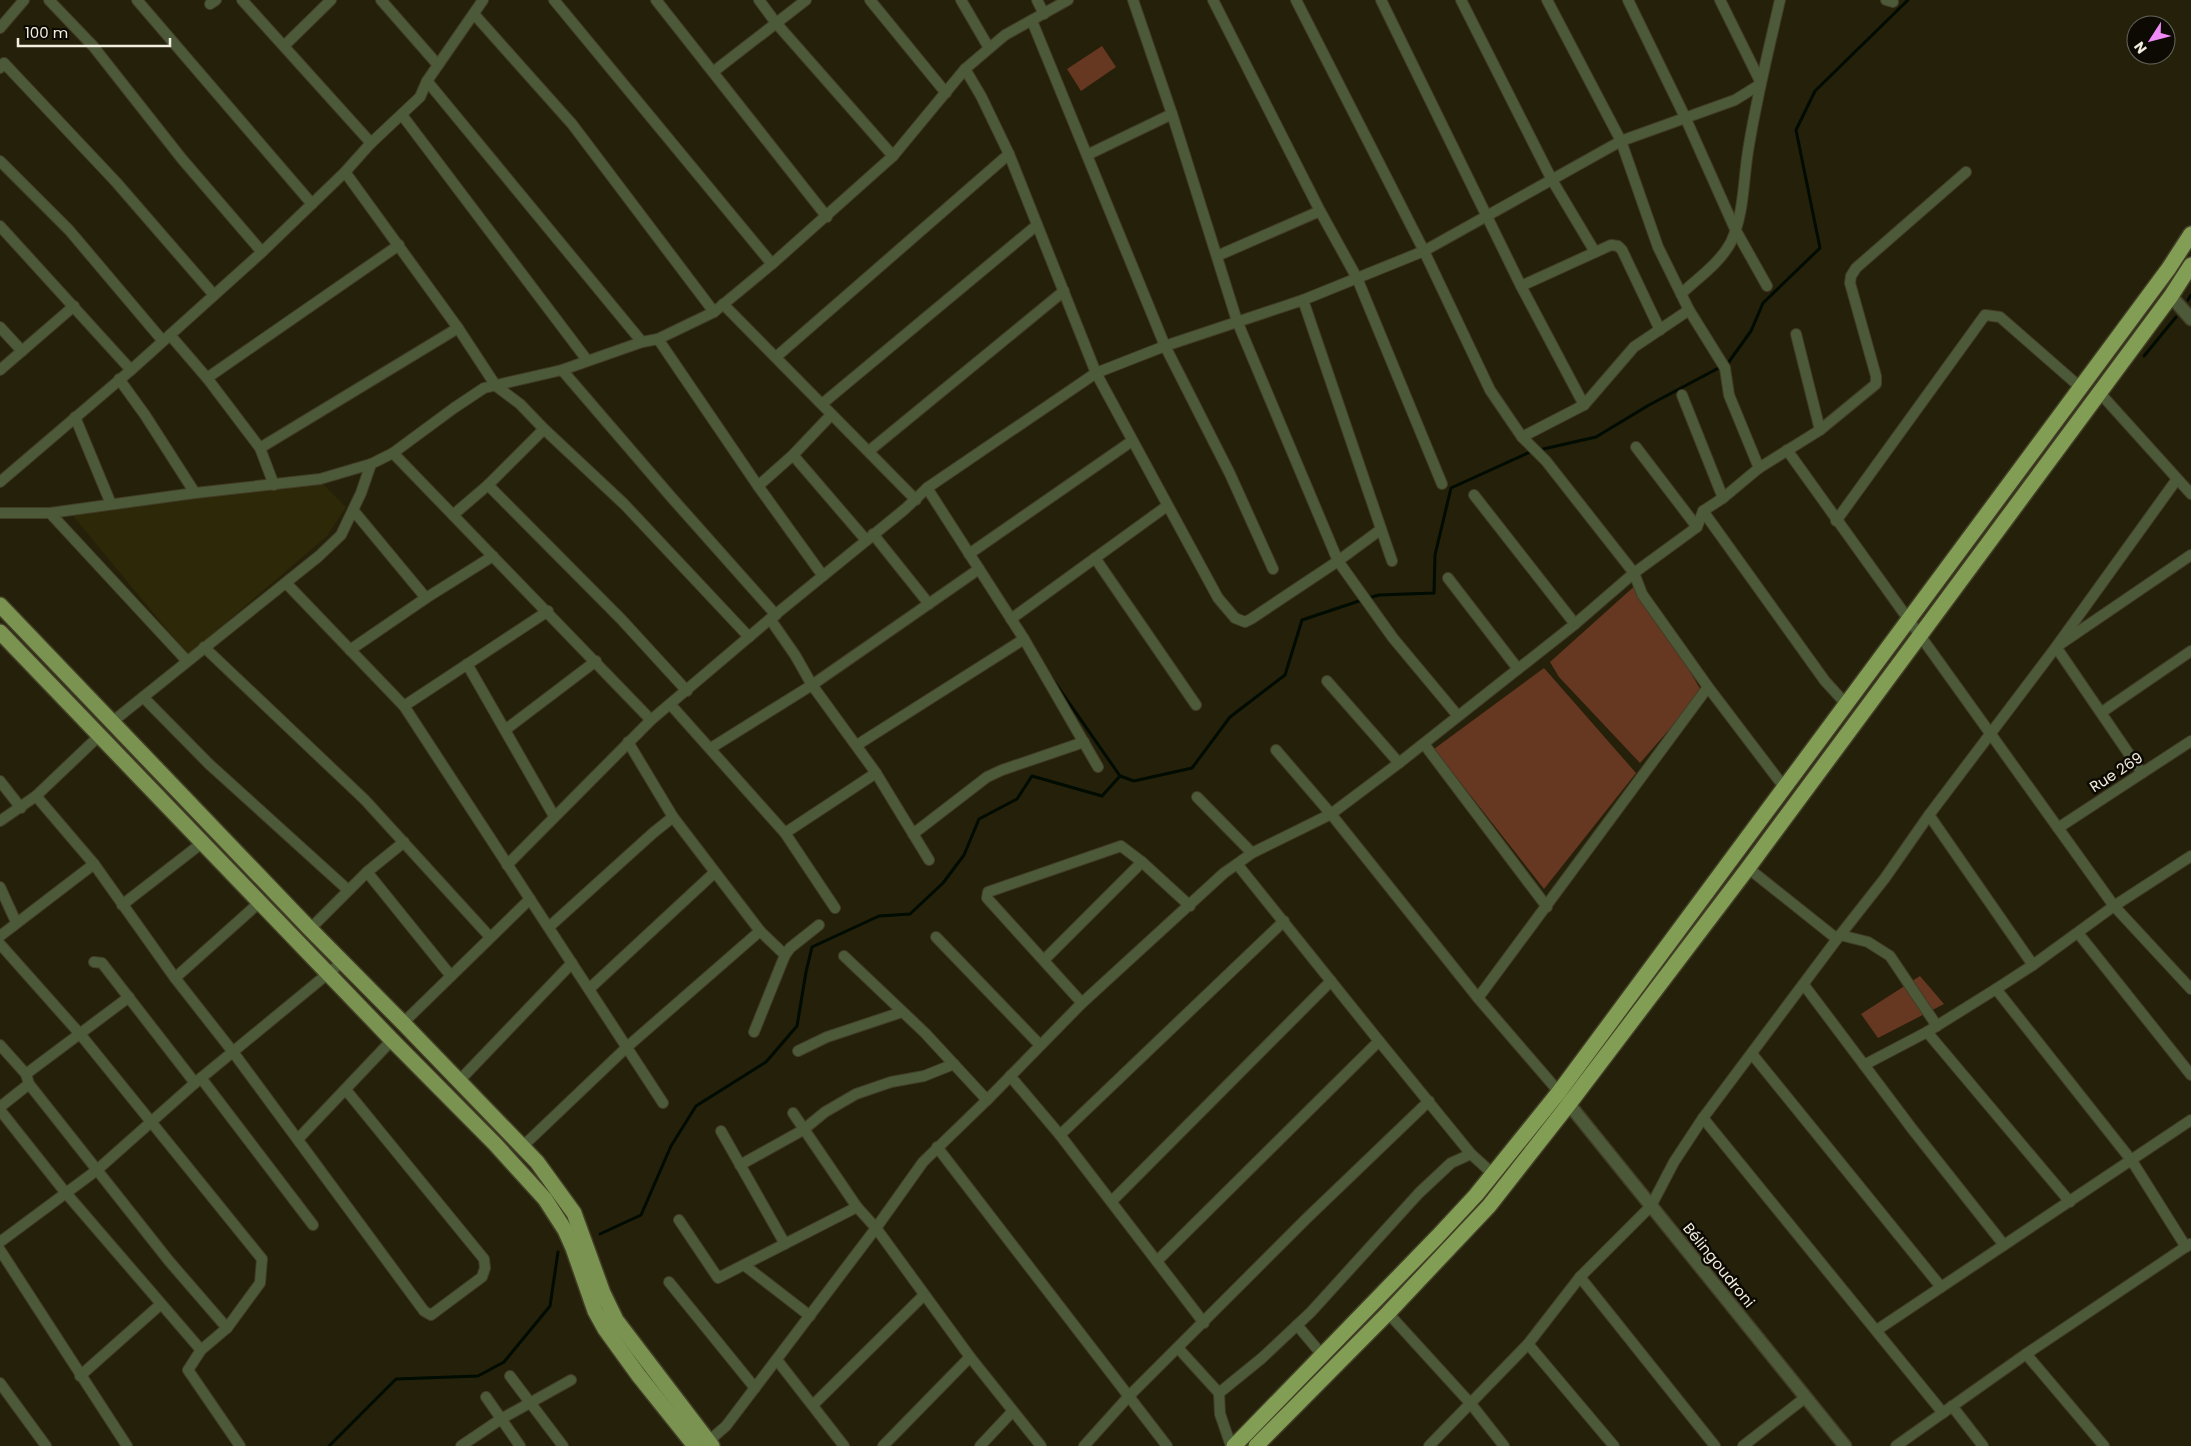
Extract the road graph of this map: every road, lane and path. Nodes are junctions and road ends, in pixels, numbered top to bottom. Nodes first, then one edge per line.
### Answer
1 (24, 0) edge
2 (49, 0) edge
3 (137, 0) edge
4 (242, 0) edge
5 (331, 0) edge
6 (381, 0) edge
7 (483, 0) edge
8 (554, 0) edge
9 (656, 0) edge
10 (759, 0) edge
11 (806, 0) edge
12 (870, 0) edge
13 (961, 0) edge
14 (1037, 0) edge
15 (1068, 0) edge
16 (1133, 0) edge
17 (1213, 0) edge
18 (1296, 0) edge
19 (1381, 0) edge
20 (1461, 0) edge
21 (1547, 0) edge
22 (1628, 0) edge
23 (1720, 0) edge
24 (1780, 0) edge
25 (474, 14) junction
26 (1044, 14) junction
27 (1032, 21) junction
28 (776, 22) junction
29 (0, 28) edge
30 (284, 46) junction
31 (989, 48) junction
32 (1, 63) edge
33 (438, 65) junction
34 (965, 69) junction
35 (713, 72) junction
36 (427, 81) junction
37 (1760, 83) junction
38 (946, 93) junction
39 (1172, 114) junction
40 (402, 115) junction
41 (1685, 116) junction
42 (1621, 142) junction
43 (371, 143) junction
44 (1009, 154) junction
45 (1087, 155) junction
46 (893, 156) junction
47 (0, 161) edge
48 (345, 172) junction
49 (1966, 172) dead end
50 (1552, 180) junction
51 (312, 204) junction
52 (1320, 211) junction
53 (1489, 216) junction
54 (827, 217) junction
55 (1037, 225) junction
56 (0, 226) edge
57 (1735, 229) junction
58 (2191, 234) edge
59 (398, 245) junction
60 (1424, 251) junction
61 (262, 252) junction
62 (1595, 252) junction
63 (1217, 256) junction
64 (772, 264) junction
65 (2191, 265) edge
66 (1357, 278) junction
67 (1521, 286) junction
68 (1767, 286) dead end
69 (1064, 291) junction
70 (1681, 294) junction
71 (214, 295) junction
72 (2171, 296) junction
73 (1303, 300) junction
74 (723, 304) junction
75 (74, 306) junction
76 (1689, 310) junction
77 (714, 312) junction
78 (2191, 319) edge
79 (1237, 321) junction
80 (0, 327) edge
81 (458, 328) junction
82 (1660, 330) junction
83 (1796, 334) dead end
84 (166, 337) junction
85 (658, 340) junction
86 (642, 342) junction
87 (1165, 346) junction
88 (22, 351) junction
89 (776, 357) junction
90 (588, 360) junction
91 (0, 370) edge
92 (131, 370) junction
93 (562, 370) junction
94 (1096, 372) junction
95 (208, 378) junction
96 (119, 380) junction
97 (496, 386) junction
98 (2080, 387) junction
99 (2099, 392) junction
100 (1682, 395) dead end
101 (822, 404) junction
102 (1584, 405) junction
103 (831, 415) junction
104 (75, 417) junction
105 (544, 429) junction
106 (1820, 430) junction
107 (1522, 437) junction
108 (1132, 441) junction
109 (1636, 447) dead end
110 (260, 448) junction
111 (1787, 450) junction
112 (869, 451) junction
113 (393, 453) junction
114 (793, 455) junction
115 (370, 464) junction
116 (1759, 468) junction
117 (2177, 479) junction
118 (0, 482) edge
119 (1442, 484) dead end
120 (274, 485) junction
121 (488, 485) junction
122 (758, 486) junction
123 (927, 488) junction
124 (195, 493) junction
125 (2191, 494) edge
126 (1474, 495) dead end
127 (1722, 498) junction
128 (916, 500) junction
129 (111, 504) junction
130 (1167, 506) junction
131 (353, 510) junction
132 (1703, 511) junction
133 (0, 513) edge
134 (50, 513) junction
135 (453, 515) junction
136 (1836, 520) junction
137 (1697, 527) junction
138 (1380, 530) junction
139 (869, 537) junction
140 (970, 554) junction
141 (493, 556) junction
142 (2191, 556) edge
143 (1095, 558) junction
144 (1338, 561) junction
145 (1392, 561) dead end
146 (1273, 568) dead end
147 (979, 569) junction
148 (1634, 573) junction
149 (823, 576) junction
150 (1448, 578) dead end
151 (286, 583) junction
152 (426, 598) junction
153 (929, 604) junction
154 (0, 605) edge
155 (548, 611) junction
156 (773, 617) junction
157 (1011, 619) junction
158 (1908, 621) junction
159 (1575, 624) junction
160 (0, 632) edge
161 (1918, 634) junction
162 (748, 637) junction
163 (1024, 639) junction
164 (204, 647) junction
165 (2056, 647) junction
166 (350, 650) junction
167 (2191, 651) edge
168 (187, 661) junction
169 (596, 661) junction
170 (467, 664) junction
171 (1518, 669) junction
172 (1327, 681) dead end
173 (812, 685) junction
174 (1708, 686) junction
175 (687, 691) junction
176 (143, 697) junction
177 (670, 704) junction
178 (1846, 704) junction
179 (1196, 705) dead end
180 (404, 706) junction
181 (2102, 712) junction
182 (1458, 716) junction
183 (652, 720) junction
184 (112, 722) junction
185 (505, 730) junction
186 (1990, 734) junction
187 (100, 736) junction
188 (2191, 741) edge
189 (628, 742) junction
190 (1084, 742) junction
191 (1424, 744) junction
192 (857, 745) junction
193 (711, 748) junction
194 (1276, 750) dead end
195 (1399, 764) junction
196 (1098, 767) dead end
197 (876, 773) junction
198 (2142, 773) junction
199 (0, 781) edge
200 (1784, 787) junction
201 (36, 796) junction
202 (1198, 797) dead end
203 (20, 808) junction
204 (1331, 814) junction
205 (1929, 815) junction
206 (554, 816) junction
207 (673, 817) junction
208 (0, 820) edge
209 (2058, 828) junction
210 (785, 833) junction
211 (913, 834) junction
212 (404, 842) junction
213 (202, 843) junction
214 (1252, 854) junction
215 (2191, 856) edge
216 (929, 860) dead end
217 (1142, 862) junction
218 (94, 864) junction
219 (507, 864) junction
220 (1237, 864) junction
221 (1748, 868) junction
222 (367, 872) junction
223 (714, 873) junction
224 (0, 887) edge
225 (348, 890) junction
226 (530, 899) junction
227 (260, 902) junction
228 (122, 905) junction
229 (1190, 906) junction
230 (2114, 906) junction
231 (1547, 907) junction
232 (835, 908) dead end
233 (1284, 921) junction
234 (16, 922) junction
235 (819, 925) dead end
236 (548, 927) junction
237 (310, 929) junction
238 (760, 931) junction
239 (2078, 934) junction
240 (0, 936) edge
241 (936, 937) dead end
242 (1838, 937) junction
243 (490, 938) junction
244 (0, 944) edge
245 (785, 956) junction
246 (844, 956) dead end
247 (1044, 960) junction
248 (94, 962) dead end
249 (342, 962) junction
250 (572, 963) junction
251 (2034, 965) junction
252 (328, 973) junction
253 (451, 976) junction
254 (174, 978) junction
255 (1331, 981) junction
256 (1804, 985) junction
257 (588, 989) junction
258 (2191, 989) edge
259 (1996, 990) junction
260 (128, 998) junction
261 (1478, 998) junction
262 (1082, 1003) junction
263 (902, 1012) junction
264 (403, 1022) junction
265 (1937, 1026) junction
266 (754, 1032) dead end
267 (1927, 1032) junction
268 (80, 1034) junction
269 (392, 1040) junction
270 (1379, 1041) junction
271 (0, 1045) edge
272 (1040, 1046) junction
273 (627, 1047) junction
274 (798, 1051) dead end
275 (233, 1052) junction
276 (1752, 1054) junction
277 (954, 1064) junction
278 (1864, 1065) junction
279 (2191, 1075) edge
280 (1010, 1076) junction
281 (27, 1078) junction
282 (198, 1080) junction
283 (458, 1082) junction
284 (346, 1090) junction
285 (1559, 1092) junction
286 (987, 1100) junction
287 (1429, 1101) junction
288 (663, 1103) dead end
289 (1569, 1104) junction
290 (0, 1108) edge
291 (793, 1113) dead end
292 (1704, 1118) junction
293 (2191, 1120) edge
294 (151, 1121) junction
295 (803, 1130) junction
296 (721, 1131) dead end
297 (1060, 1135) junction
298 (298, 1140) junction
299 (522, 1147) junction
300 (937, 1147) junction
301 (1471, 1154) junction
302 (2132, 1161) junction
303 (740, 1165) junction
304 (97, 1170) junction
305 (1493, 1174) junction
306 (65, 1192) junction
307 (1112, 1201) junction
308 (2070, 1202) junction
309 (1651, 1206) junction
310 (857, 1207) junction
311 (679, 1220) dead end
312 (313, 1225) dead end
313 (876, 1228) junction
314 (0, 1242) edge
315 (785, 1244) junction
316 (2004, 1245) junction
317 (2188, 1245) edge
318 (0, 1250) edge
319 (1157, 1261) junction
320 (744, 1264) junction
321 (1580, 1276) junction
322 (669, 1282) dead end
323 (1941, 1287) junction
324 (924, 1296) junction
325 (161, 1304) junction
326 (1388, 1313) junction
327 (810, 1316) junction
328 (1204, 1323) junction
329 (1297, 1325) junction
330 (227, 1328) junction
331 (1877, 1330) junction
332 (1528, 1344) junction
333 (1178, 1348) junction
334 (201, 1350) junction
335 (2026, 1354) junction
336 (1323, 1356) junction
337 (970, 1357) junction
338 (777, 1360) junction
339 (80, 1376) junction
340 (510, 1376) dead end
341 (571, 1380) dead end
342 (0, 1383) edge
343 (755, 1388) junction
344 (1219, 1393) junction
345 (1129, 1396) junction
346 (486, 1397) dead end
347 (1806, 1397) junction
348 (530, 1402) junction
349 (1471, 1404) junction
350 (813, 1405) junction
351 (1952, 1406) junction
352 (1012, 1412) junction
353 (1943, 1413) junction
354 (501, 1419) junction
355 (705, 1445) edge
356 (46, 1446) edge
357 (127, 1446) edge
358 (240, 1446) edge
359 (461, 1446) edge
360 (520, 1446) edge
361 (563, 1446) edge
362 (844, 1446) edge
363 (883, 1446) edge
364 (980, 1446) edge
365 (1041, 1446) edge
366 (1084, 1446) edge
367 (1167, 1446) edge
368 (1232, 1446) edge
369 (1256, 1446) edge
370 (1430, 1446) edge
371 (1504, 1446) edge
372 (1614, 1446) edge
373 (1715, 1446) edge
374 (1743, 1446) edge
375 (1845, 1446) edge
376 (1896, 1446) edge
377 (1983, 1446) edge
378 (2104, 1446) edge

1 - 29 street
2 - 61 street
3 - 51 street
4 - 30 street
5 - 30 street
6 - 33 street
7 - 25 street
8 - 64 street
9 - 35 street
10 - 28 street
11 - 28 street
12 - 38 street
13 - 31 street
14 - 26 street
15 - 26 street
16 - 39 street
17 - 52 street
18 - 60 street
19 - 53 street
20 - 50 street
21 - 42 street
22 - 41 street
23 - 37 street
24 - 37 street
25 - 33 street
25 - 77 street
26 - 27 street
27 - 31 street
27 - 45 street
28 - 35 street
28 - 46 street
30 - 43 street
31 - 34 street
32 - 71 street
33 - 36 street
34 - 38 street
34 - 44 street
35 - 54 street
36 - 40 street
36 - 86 street
37 - 41 street
37 - 57 street
38 - 46 street
39 - 45 street
39 - 63 street
40 - 43 street
40 - 90 street
41 - 42 street
41 - 57 street
42 - 50 street
42 - 70 street
43 - 48 street
44 - 55 street
44 - 89 street
45 - 87 street
46 - 54 street
47 - 84 street
48 - 51 street
48 - 59 street
49 - 106 street
50 - 53 street
50 - 62 street
51 - 61 street
52 - 63 street
52 - 66 street
53 - 60 street
53 - 67 street
54 - 64 street
55 - 69 street
55 - 101 street
56 - 75 street
57 - 68 street
57 - 70 street
58 - 98 highway
59 - 81 street
59 - 95 street
60 - 66 street
60 - 107 street
61 - 71 street
62 - 67 street
62 - 82 street
63 - 79 street
64 - 74 street
65 - 72 highway
66 - 73 street
66 - 119 street
67 - 102 street
69 - 94 street
69 - 112 street
70 - 76 street
71 - 84 street
72 - 78 street
72 - 99 highway
73 - 79 street
73 - 138 street
74 - 77 street
74 - 89 street
75 - 88 street
75 - 92 street
76 - 82 street
76 - 116 street
77 - 85 street
79 - 87 street
79 - 144 street
80 - 88 street
81 - 97 street
81 - 110 street
82 - 102 street
83 - 106 street
84 - 92 street
84 - 95 street
85 - 86 street
85 - 122 street
86 - 90 street
87 - 94 street
87 - 146 street
88 - 91 street
89 - 101 street
90 - 93 street
92 - 96 street
93 - 97 street
93 - 156 street
94 - 108 street
94 - 123 street
95 - 110 street
96 - 104 street
96 - 124 street
97 - 105 street
97 - 113 street
98 - 136 street
98 - 158 highway
99 - 117 street
99 - 161 highway
100 - 127 street
101 - 103 street
102 - 107 street
103 - 112 street
103 - 114 street
104 - 118 street
104 - 129 street
105 - 121 street
105 - 162 street
106 - 111 street
107 - 148 street
108 - 130 street
108 - 140 street
109 - 137 street
110 - 120 street
111 - 116 street
111 - 136 street
112 - 128 street
113 - 115 street
113 - 135 street
114 - 122 street
114 - 139 street
115 - 120 street
115 - 131 street
116 - 127 street
117 - 125 street
117 - 165 street
120 - 124 street
121 - 135 street
121 - 175 street
122 - 149 street
123 - 128 street
123 - 140 street
124 - 129 street
126 - 159 street
127 - 132 street
128 - 139 street
129 - 134 street
130 - 143 street
130 - 144 street
131 - 151 street
131 - 152 street
132 - 137 street
132 - 178 street
133 - 134 street
134 - 168 street
135 - 141 street
136 - 158 street
137 - 148 street
138 - 144 street
138 - 145 street
139 - 149 street
139 - 153 street
140 - 147 street
141 - 152 street
141 - 155 street
142 - 165 street
143 - 157 street
143 - 179 street
144 - 182 street
147 - 153 street
147 - 157 street
148 - 159 street
148 - 174 street
149 - 156 street
150 - 171 street
151 - 164 street
151 - 166 street
152 - 166 street
153 - 173 street
154 - 184 main road
155 - 169 street
155 - 170 street
156 - 162 street
156 - 173 street
157 - 163 street
158 - 161 street
158 - 178 highway
159 - 171 street
160 - 187 main road
161 - 186 street
161 - 221 highway
162 - 175 street
163 - 190 street
163 - 192 street
164 - 168 street
164 - 212 street
165 - 181 street
165 - 186 street
166 - 180 street
167 - 181 street
168 - 176 street
169 - 183 street
169 - 185 street
170 - 180 street
170 - 185 street
170 - 206 street
171 - 182 street
172 - 195 street
173 - 192 street
173 - 193 street
174 - 200 street
174 - 231 street
175 - 177 street
176 - 184 street
176 - 225 street
177 - 183 street
177 - 193 street
178 - 200 highway
180 - 219 street
181 - 198 street
182 - 191 street
183 - 189 street
184 - 237 main road
185 - 206 street
186 - 205 street
186 - 209 street
187 - 201 street
187 - 213 main road
188 - 198 street, Rue 269
189 - 206 street
189 - 207 street
190 - 196 street
190 - 211 street
191 - 195 street
191 - 231 street
192 - 197 street
193 - 210 street
194 - 204 street
195 - 204 street
197 - 210 street
197 - 211 street
198 - 209 street, Rue 269
199 - 203 street
200 - 285 highway
201 - 203 street
201 - 218 street
202 - 214 street
203 - 208 street
204 - 214 street
204 - 261 street
205 - 242 street
205 - 251 street
206 - 219 street
207 - 223 street
207 - 236 street
209 - 230 street
210 - 232 street
211 - 216 street
212 - 222 street
212 - 243 street
213 - 227 main road
213 - 228 street
214 - 220 street
215 - 230 street
217 - 229 street
217 - 247 street
217 - 247 street
218 - 228 street
218 - 234 street
219 - 226 street
220 - 229 street
220 - 233 street
221 - 242 street
221 - 289 highway
222 - 225 street
222 - 253 street
223 - 238 street
223 - 257 street
224 - 234 street
225 - 237 street
226 - 236 street
226 - 243 street
227 - 252 main road
227 - 254 street
228 - 254 street
229 - 262 street
230 - 239 street
230 - 258 street
231 - 261 street
233 - 255 street
233 - 297 street
234 - 240 street
235 - 245 street
236 - 250 street
237 - 249 main road
238 - 245 street
238 - 273 street
239 - 251 street
239 - 279 street
241 - 272 street
242 - 256 street
242 - 265 street
243 - 253 street
244 - 268 street
245 - 266 street
246 - 263 street
247 - 262 street
248 - 260 street
249 - 252 street
249 - 264 main road
250 - 257 street
250 - 283 street
251 - 259 street
252 - 269 main road
252 - 275 street
253 - 264 street
254 - 275 street
255 - 270 street
255 - 307 street
256 - 276 street
256 - 278 street
257 - 273 street
259 - 265 street
259 - 302 street
260 - 268 street
260 - 282 street
261 - 285 street
262 - 272 street
263 - 274 street
263 - 277 street
264 - 283 main road
265 - 267 street
267 - 278 street
267 - 308 street
268 - 281 street
268 - 294 street
269 - 284 street
269 - 355 main road
270 - 287 street
270 - 319 street
271 - 281 street
272 - 280 street
273 - 288 street
273 - 299 street
275 - 282 street
275 - 298 street
276 - 292 street
276 - 323 street
277 - 286 street
277 - 295 street
278 - 316 street
280 - 286 street
280 - 297 street
281 - 290 street
281 - 304 street
282 - 294 street
282 - 312 street
283 - 299 main road
284 - 298 street
284 - 298 street
285 - 289 street, Bélingoudroni
285 - 305 highway
286 - 300 street
287 - 301 street
287 - 328 street
289 - 309 street, Bélingoudroni
289 - 326 highway
290 - 306 street
291 - 295 street
292 - 309 street
292 - 331 street
293 - 302 street
294 - 304 street
294 - 330 street
295 - 303 street
295 - 310 street
296 - 303 street
297 - 307 street
299 - 355 main road
300 - 313 street
300 - 345 street
301 - 305 street
301 - 329 street
302 - 308 street
302 - 317 street
303 - 315 street
304 - 306 street
304 - 330 street
305 - 336 highway
306 - 314 street
306 - 325 street
307 - 319 street
308 - 316 street
309 - 321 street
309 - 347 street, Bélingoudroni
310 - 313 street
310 - 315 street
311 - 320 street
313 - 324 street
313 - 327 street
315 - 320 street
316 - 323 street
317 - 335 street
318 - 339 street
319 - 328 street
320 - 327 street
321 - 332 street
321 - 373 street
322 - 343 street
323 - 331 street
324 - 337 street
324 - 350 street
325 - 334 street
325 - 339 street
326 - 349 street
326 - 369 highway
327 - 338 street
328 - 333 street
329 - 336 street
329 - 344 street
330 - 334 street
331 - 353 street
332 - 349 street
332 - 372 street
333 - 344 street
333 - 345 street
334 - 358 street
335 - 351 street
335 - 378 street
336 - 368 highway
337 - 352 street
337 - 363 street
338 - 343 street
338 - 350 street
339 - 357 street
340 - 348 street
341 - 348 street
342 - 356 street
343 - 355 street
344 - 368 street
345 - 366 street
345 - 367 street
346 - 354 street
347 - 374 street
347 - 375 street, Bélingoudroni
348 - 354 street
348 - 361 street
349 - 370 street
349 - 371 street
350 - 362 street
351 - 353 street
351 - 377 street
352 - 364 street
352 - 365 street
353 - 376 street
354 - 359 street
354 - 360 street

